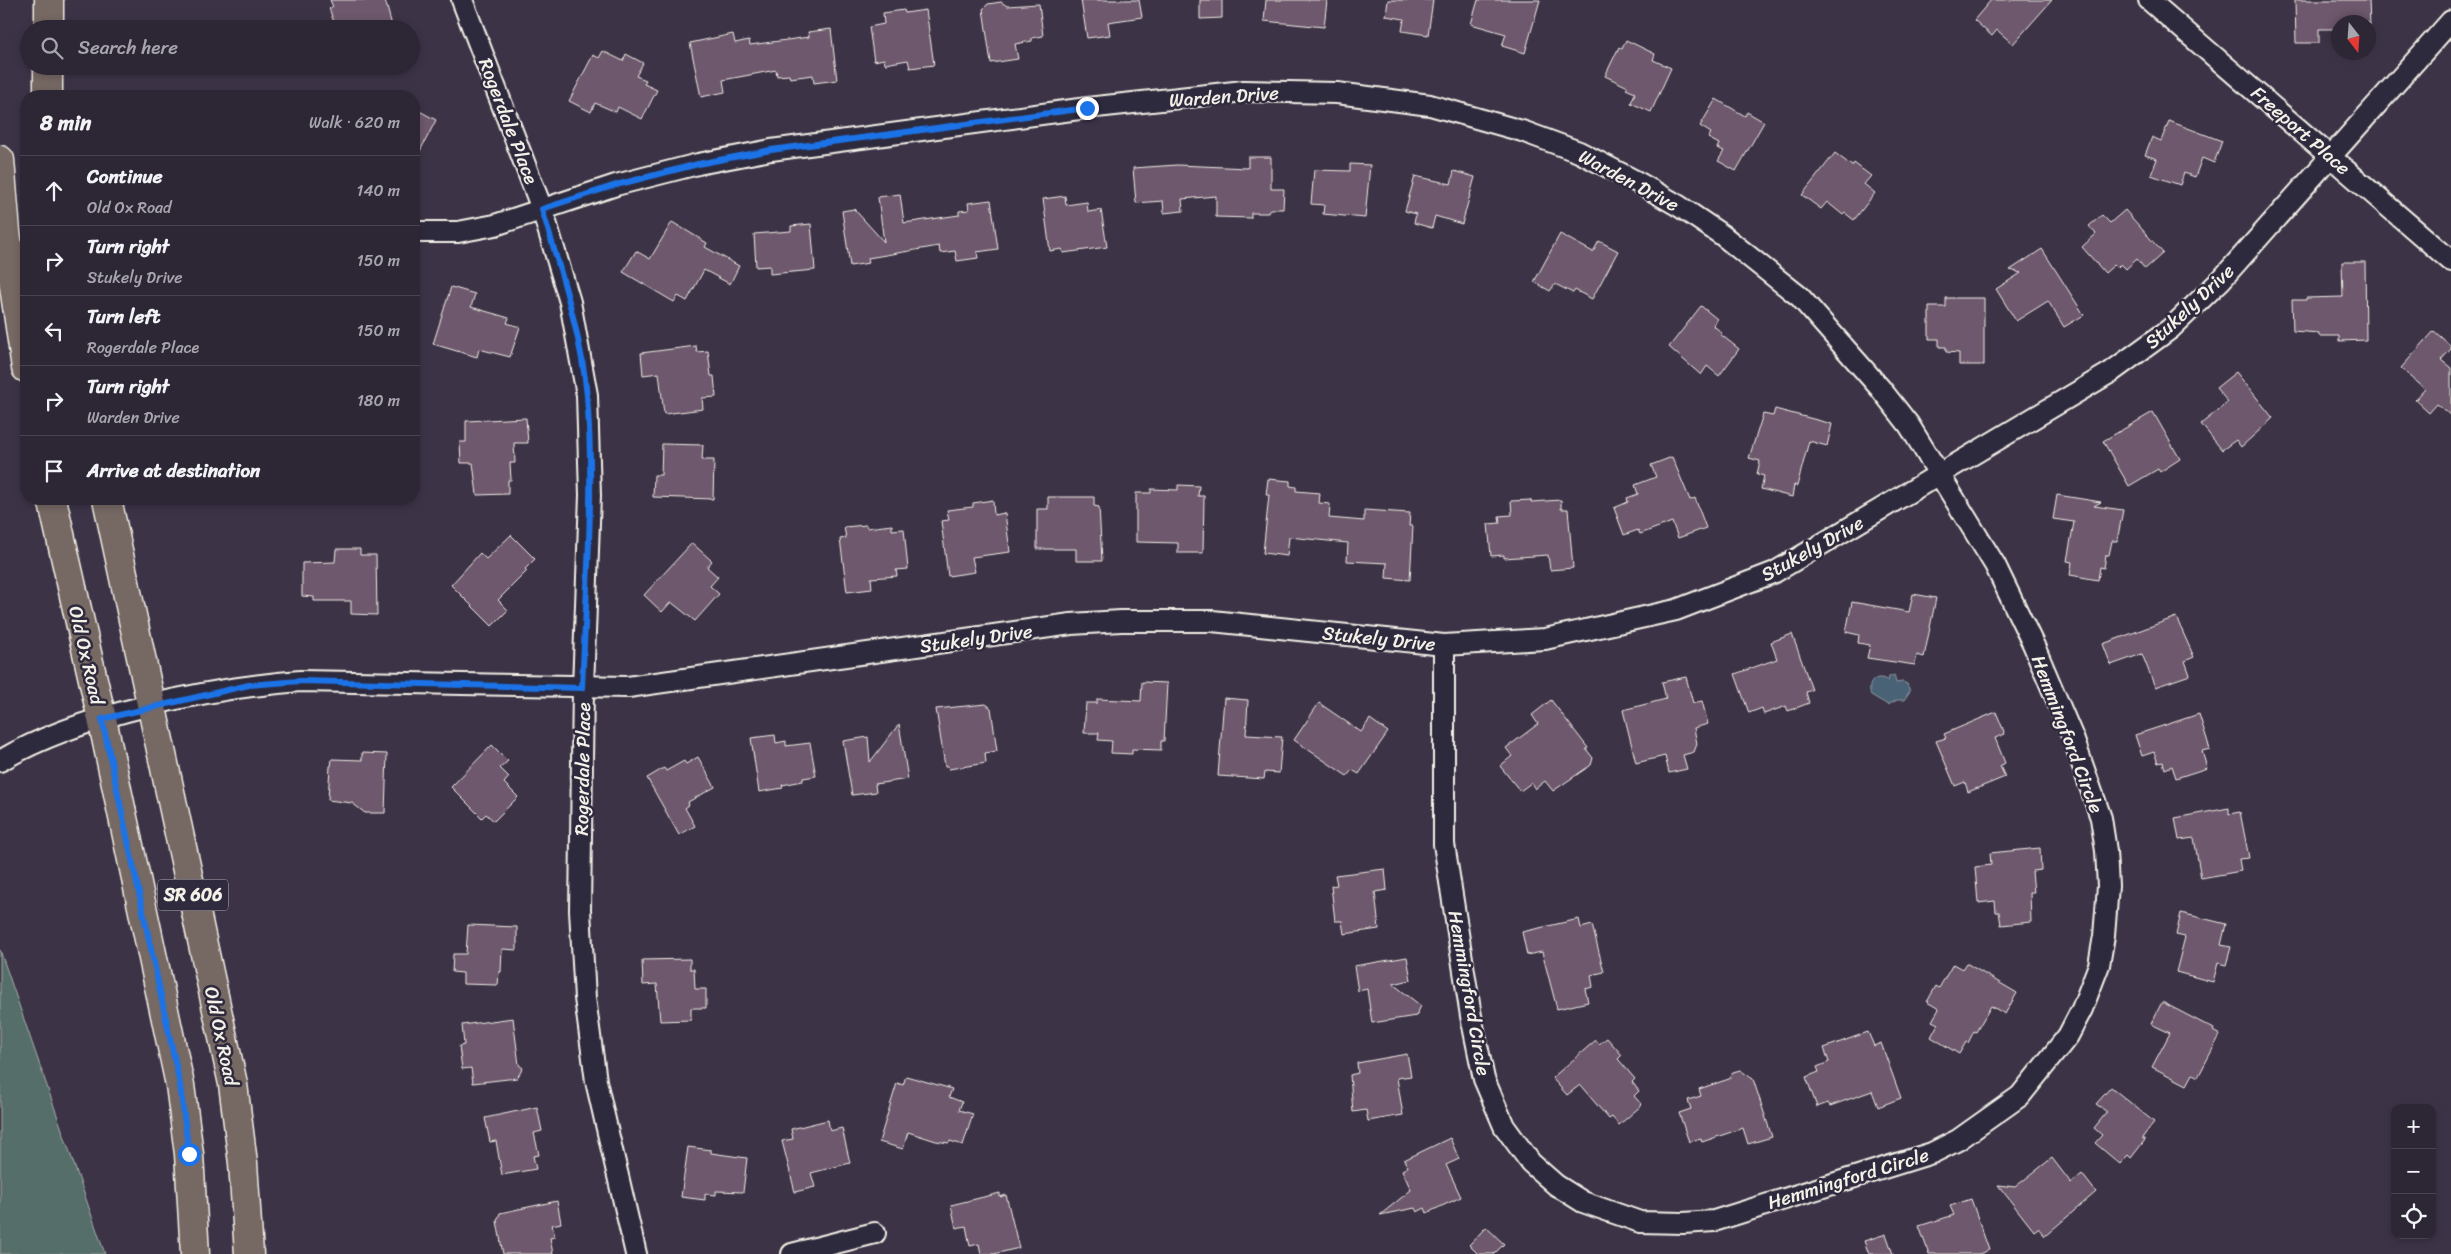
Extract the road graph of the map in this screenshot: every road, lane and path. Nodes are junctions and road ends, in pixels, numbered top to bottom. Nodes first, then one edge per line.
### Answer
1 (49, 0) edge
2 (462, 0) edge
3 (2150, 0) edge
4 (49, 20) edge
5 (2451, 21) edge
6 (48, 75) edge
7 (48, 90) edge
8 (2331, 155) junction
9 (0, 160) edge
10 (542, 209) junction
11 (420, 232) edge
12 (2451, 262) edge
13 (20, 327) edge
14 (1940, 475) junction
15 (53, 505) edge
16 (108, 505) edge
17 (1444, 645) junction
18 (582, 688) junction
19 (152, 706) junction
20 (102, 719) junction
21 (0, 761) edge
22 (875, 1233) dead end
23 (195, 1254) edge
24 (249, 1254) edge
25 (636, 1254) edge
26 (792, 1254) edge

1 - 4 main road
2 - 10 street, Rogerdale Place
3 - 8 street, Freeport Place
5 - 8 street, Stukely Drive
6 - 7 main road
8 - 12 street, Freeport Place
8 - 14 street, Stukely Drive
9 - 13 main road
10 - 11 street, Warden Drive
10 - 14 street, Warden Drive
10 - 18 street, Rogerdale Place
14 - 17 street, Stukely Drive
14 - 17 street, Hemmingford Circle
15 - 20 main road, Old Ox Road / SR 606
16 - 19 main road, Old Ox Road / SR 606
17 - 18 street, Stukely Drive
18 - 19 street, Stukely Drive
18 - 25 street, Rogerdale Place
19 - 20 street, Stukely Drive
19 - 24 main road, Old Ox Road / SR 606
20 - 21 street, Stukely Drive
20 - 23 main road, Old Ox Road / SR 606
22 - 26 street

